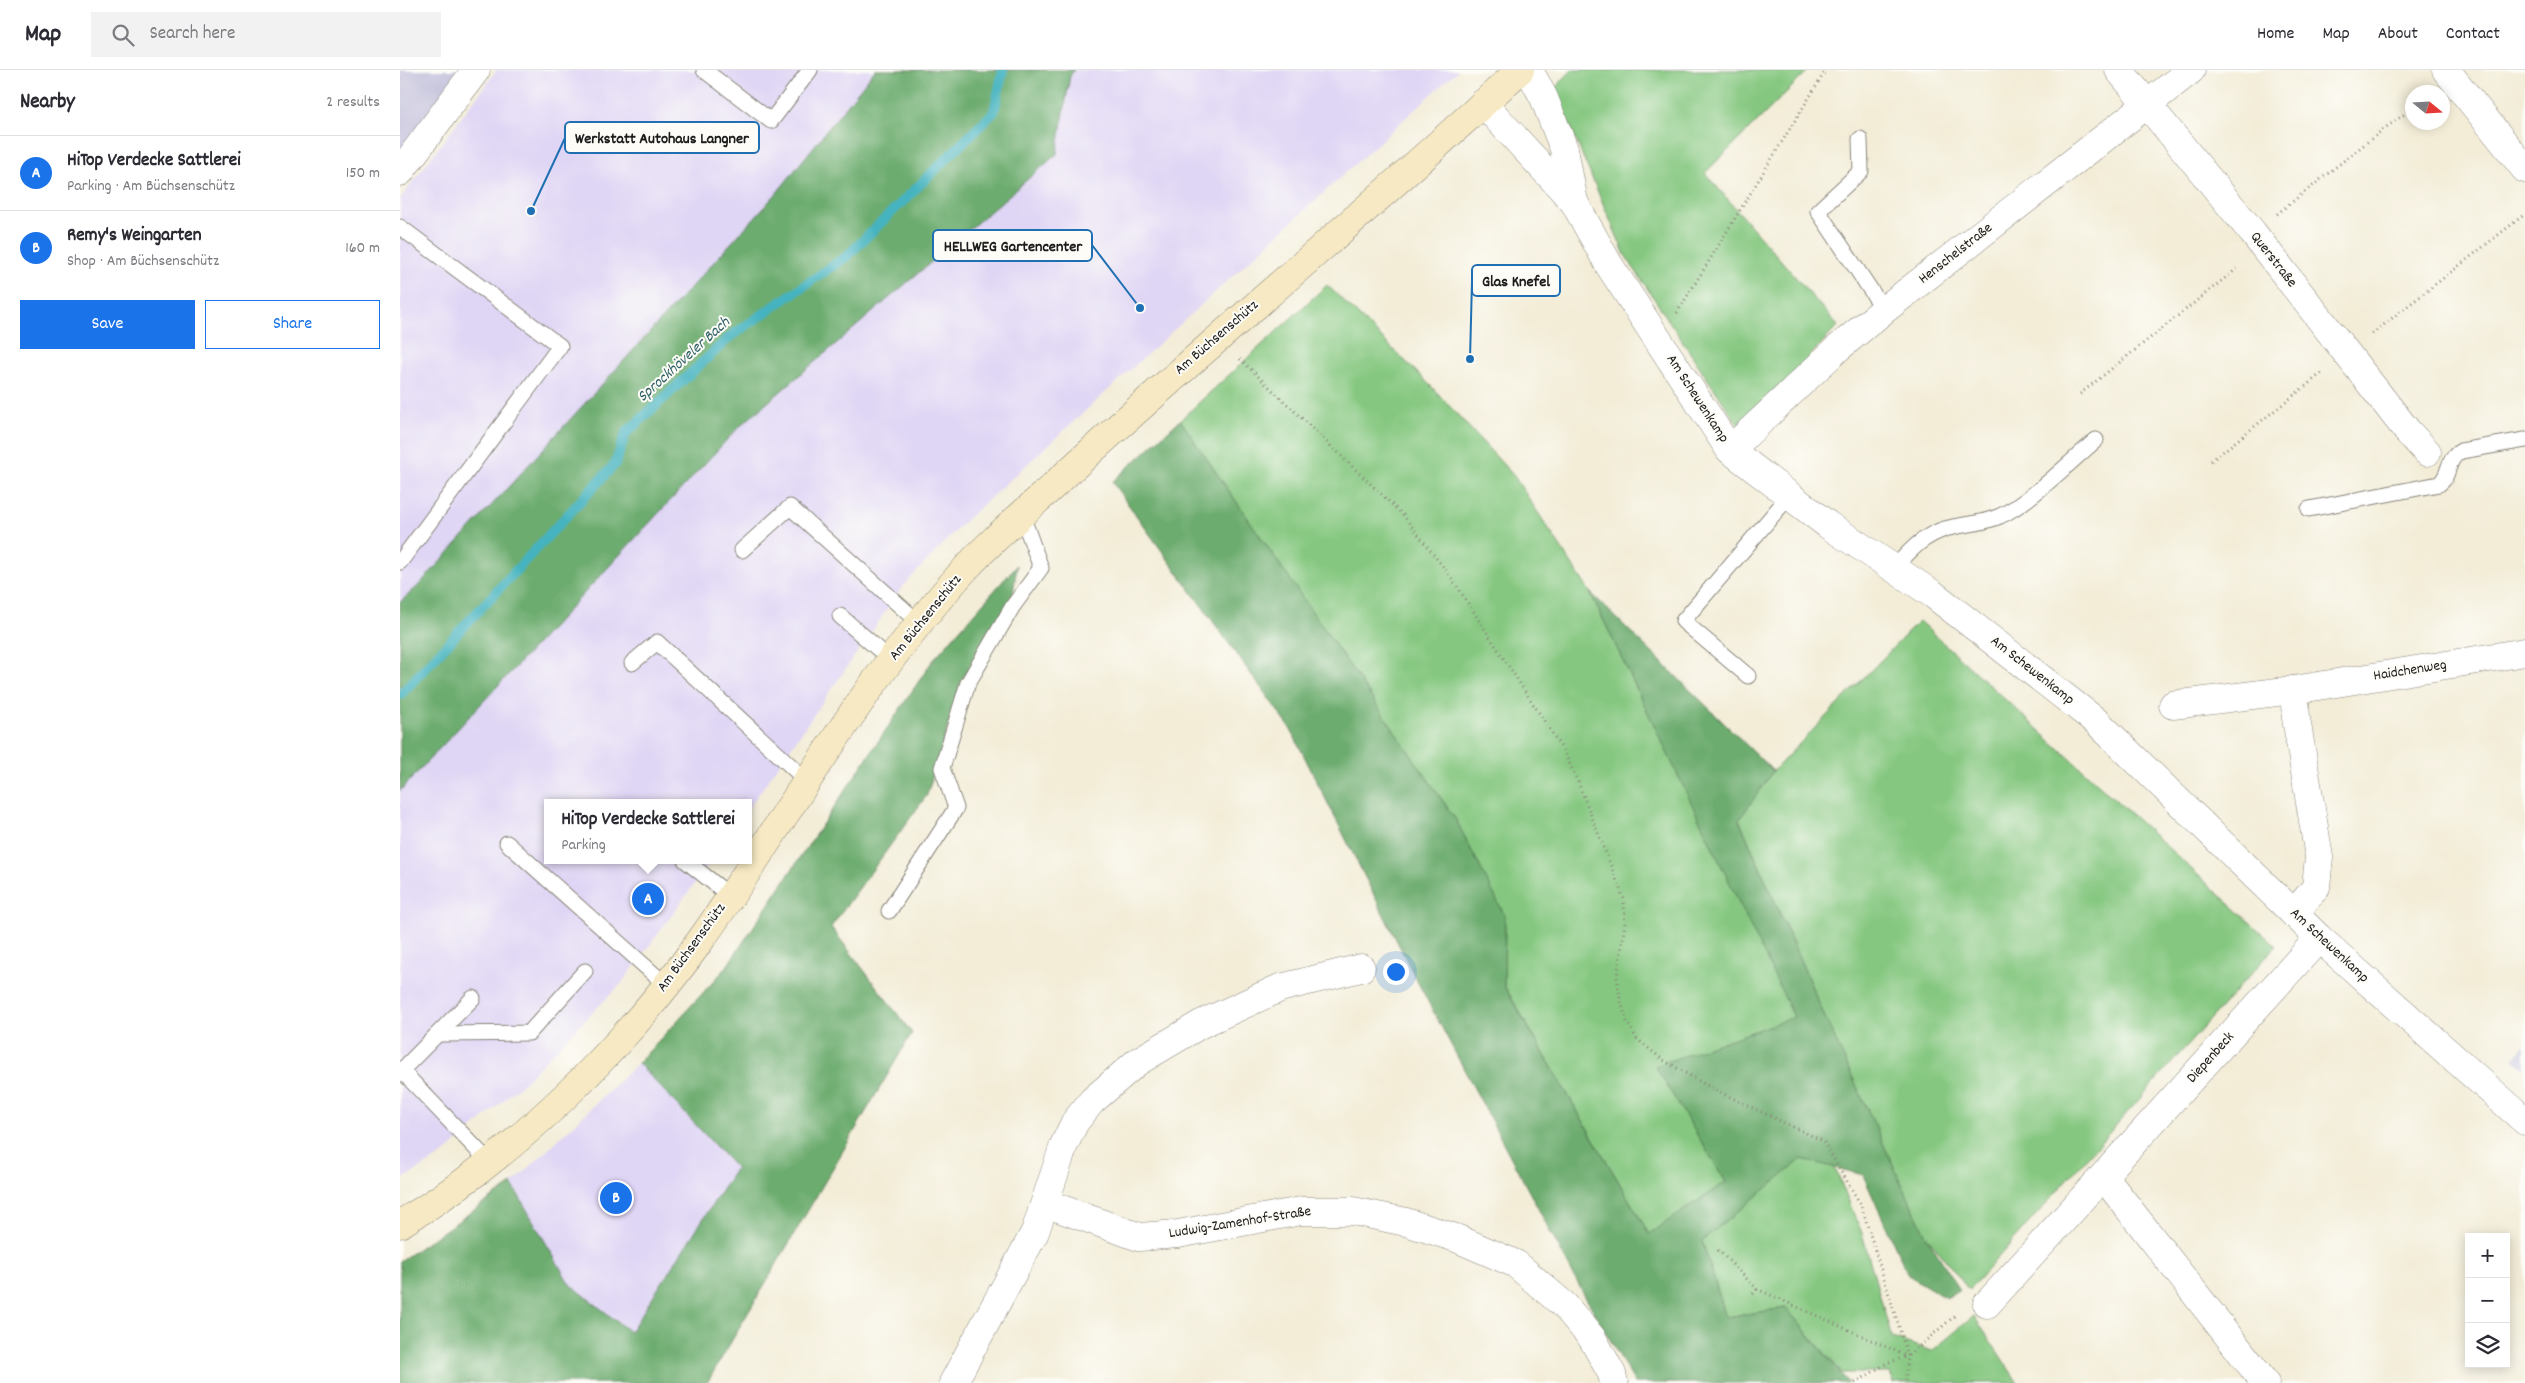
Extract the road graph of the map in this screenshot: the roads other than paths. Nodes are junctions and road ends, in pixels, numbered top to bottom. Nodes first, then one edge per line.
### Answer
1 (476, 70) edge
2 (704, 70) edge
3 (810, 70) edge
4 (1520, 70) edge
5 (1529, 70) edge
6 (2119, 70) edge
7 (2191, 70) edge
8 (2446, 70) edge
9 (1484, 103) junction
10 (2147, 105) junction
11 (1860, 139) dead end
12 (2525, 169) edge
13 (400, 172) edge
14 (1574, 202) junction
15 (400, 227) edge
16 (1884, 310) junction
17 (2096, 440) dead end
18 (2525, 440) edge
19 (1730, 450) junction
20 (2427, 452) dead end
21 (1789, 496) junction
22 (2309, 509) dead end
23 (1022, 515) junction
24 (742, 550) dead end
25 (400, 562) edge
26 (1894, 568) junction
27 (840, 616) dead end
28 (920, 623) junction
29 (2525, 652) edge
30 (891, 660) junction
31 (632, 663) dead end
32 (1748, 676) dead end
33 (2294, 690) junction
34 (2173, 705) dead end
35 (807, 781) junction
36 (507, 843) dead end
37 (752, 863) edge
38 (690, 864) edge
39 (751, 864) edge
40 (730, 896) junction
41 (889, 911) dead end
42 (2294, 914) junction
43 (2319, 938) junction
44 (1361, 968) dead end
45 (585, 971) dead end
46 (666, 985) junction
47 (473, 998) dead end
48 (438, 1034) junction
49 (401, 1069) edge
50 (2525, 1121) edge
51 (488, 1161) junction
52 (2104, 1177) junction
53 (1045, 1203) junction
54 (400, 1224) edge
55 (1987, 1304) road end
56 (953, 1383) edge
57 (1614, 1383) edge
58 (2264, 1383) edge

1 - 13 street
2 - 3 lane
4 - 9 street, Am Büchsenschütz
5 - 14 street, Am Schewenkamp
6 - 10 street, Querstraße
7 - 10 street, Henschelstraße
8 - 12 street
9 - 14 street, Am Schewenkamp
9 - 23 street, Am Büchsenschütz
10 - 16 street, Henschelstraße
10 - 20 street, Querstraße
11 - 16 lane
14 - 19 street, Am Schewenkamp
15 - 25 lane
16 - 19 street, Henschelstraße
17 - 26 lane
18 - 22 lane
19 - 21 street, Am Schewenkamp
21 - 26 street, Am Schewenkamp
21 - 32 lane
23 - 28 street, Am Büchsenschütz
23 - 41 lane
24 - 28 lane
26 - 42 street, Am Schewenkamp
27 - 30 lane
28 - 30 street, Am Büchsenschütz
29 - 33 street, Haidchenweg
30 - 35 street, Am Büchsenschütz
31 - 35 lane
33 - 34 street, Haidchenweg
33 - 42 street
35 - 37 street, Am Büchsenschütz
36 - 46 lane
38 - 40 lane
39 - 40 street, Am Büchsenschütz
40 - 46 street, Am Büchsenschütz
42 - 43 street, Am Schewenkamp
43 - 50 street, Am Schewenkamp
43 - 52 street, Diepenbeck
44 - 53 street
45 - 48 lane
46 - 51 street, Am Büchsenschütz
47 - 48 lane
48 - 49 lane
49 - 51 lane
51 - 54 street, Am Büchsenschütz
52 - 55 street, Diepenbeck
52 - 58 street
53 - 56 street
53 - 57 street, Ludwig-Zamenhof-Straße

